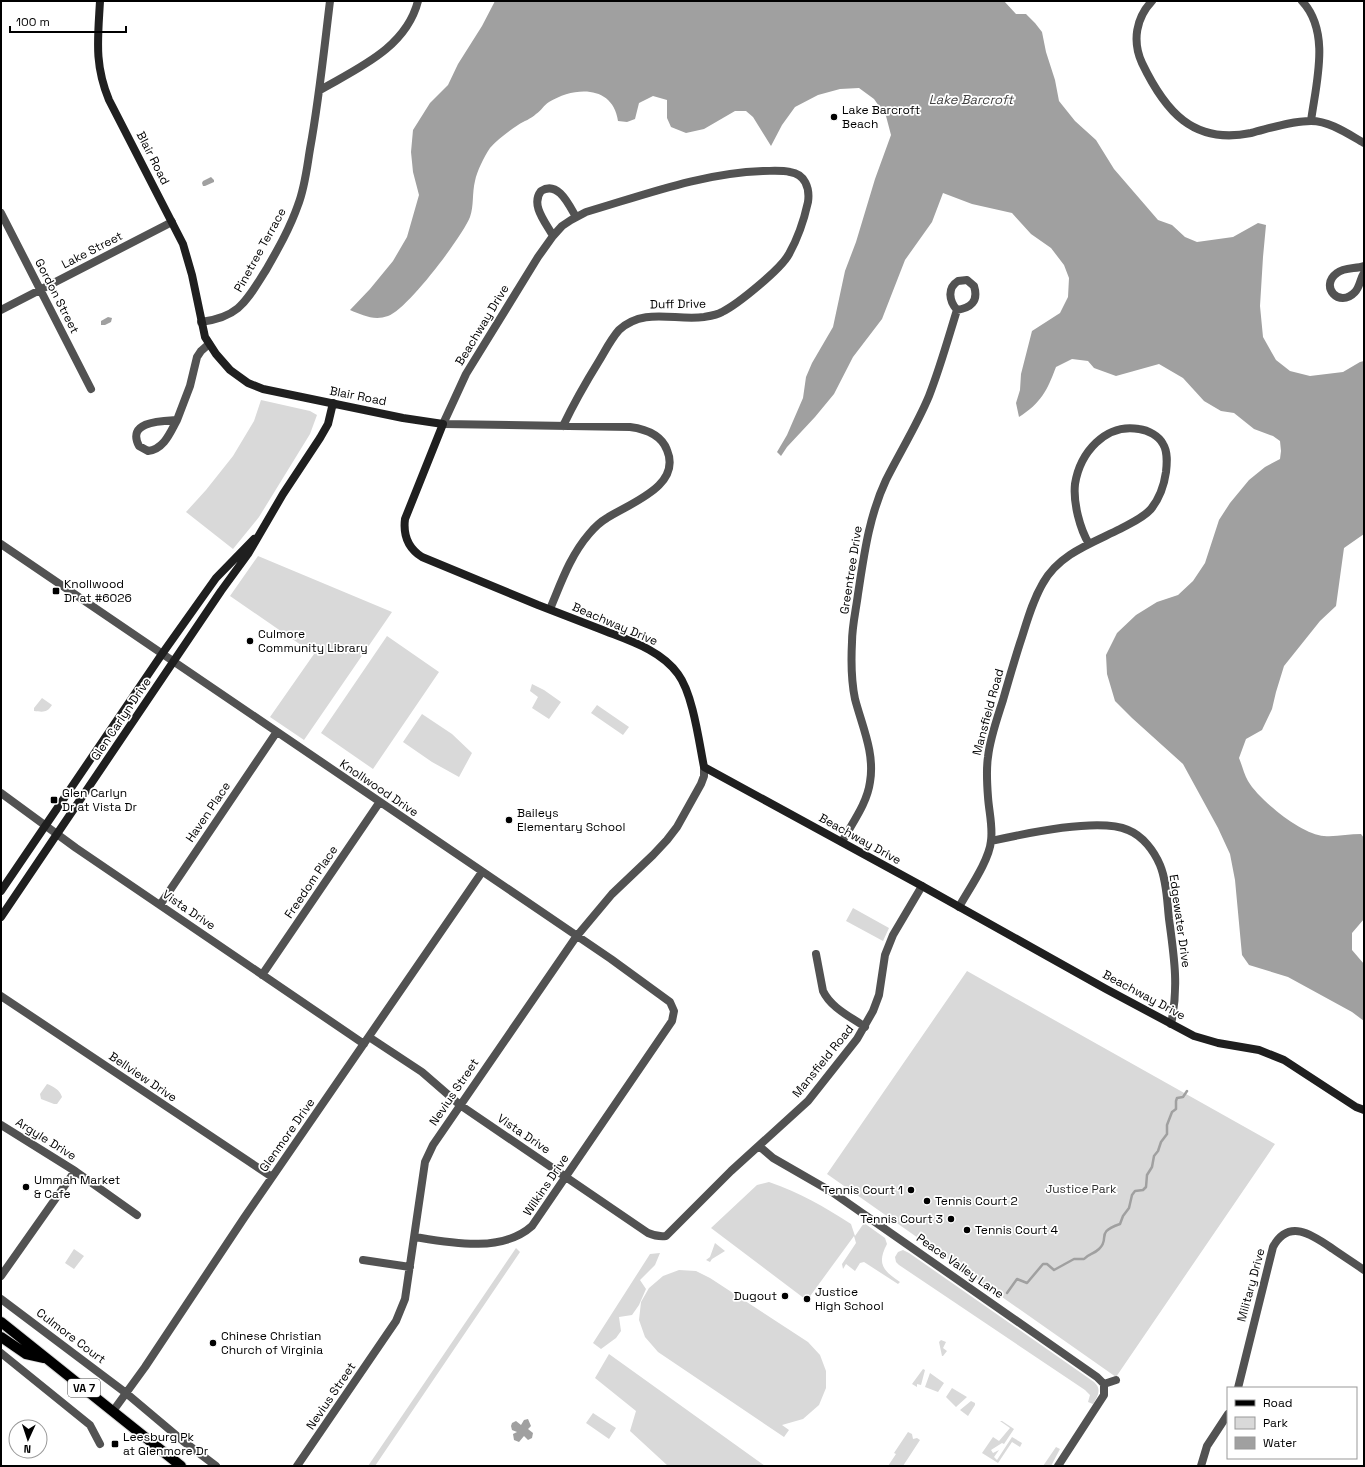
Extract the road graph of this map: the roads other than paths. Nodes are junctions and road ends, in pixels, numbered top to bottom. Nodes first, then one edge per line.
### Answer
1 (100, 1) edge
2 (330, 1) edge
3 (418, 1) edge
4 (1152, 1) edge
5 (1305, 3) edge
6 (320, 90) junction
7 (1311, 121) junction
8 (1364, 143) edge
9 (798, 174) joint
10 (1, 213) edge
11 (576, 217) junction
12 (172, 222) junction
13 (553, 236) junction
14 (1364, 266) edge
15 (1364, 273) edge
16 (40, 290) junction
17 (1, 310) edge
18 (956, 310) dead end
19 (201, 322) junction
20 (209, 344) junction
21 (91, 390) dead end
22 (333, 403) junction
23 (177, 420) junction
24 (443, 424) junction
25 (564, 426) junction
26 (260, 534) junction
27 (1, 544) edge
28 (1089, 544) junction
29 (550, 609) junction
30 (162, 654) junction
31 (173, 663) junction
32 (276, 733) junction
33 (704, 767) junction
34 (1, 793) edge
35 (379, 802) junction
36 (46, 825) junction
37 (58, 834) junction
38 (991, 841) junction
39 (842, 842) junction
40 (482, 872) junction
41 (922, 886) junction
42 (1, 891) edge
43 (160, 905) junction
44 (959, 907) junction
45 (1, 917) edge
46 (576, 937) junction
47 (816, 954) dead end
48 (262, 975) junction
49 (1, 996) edge
50 (1171, 1024) junction
51 (865, 1027) junction
52 (369, 1037) junction
53 (364, 1044) junction
54 (634, 1077) joint
55 (460, 1105) junction
56 (1364, 1110) edge
57 (1, 1125) edge
58 (759, 1146) junction
59 (75, 1171) junction
60 (272, 1177) junction
61 (566, 1177) junction
62 (137, 1215) dead end
63 (671, 1233) joint
64 (415, 1237) junction
65 (363, 1260) dead end
66 (410, 1267) junction
67 (1364, 1270) edge
68 (1, 1276) edge
69 (1, 1298) edge
70 (1, 1322) edge
71 (1, 1337) edge
72 (1, 1353) edge
73 (46, 1358) junction
74 (1116, 1380) dead end
75 (1104, 1384) junction
76 (1238, 1387) edge
77 (126, 1393) junction
78 (112, 1411) junction
79 (1227, 1416) edge
80 (100, 1444) dead end
81 (181, 1466) edge
82 (216, 1466) edge
83 (297, 1466) edge
84 (1058, 1466) edge
85 (1201, 1466) edge

1 - 12 street, Blair Road
2 - 6 street, Pinetree Terrace
3 - 6 street
4 - 7 street
5 - 7 street
6 - 19 street, Pinetree Terrace
7 - 8 street
9 - 11 street, Beachway Drive
9 - 25 street, Duff Drive
10 - 16 street, Gordon Street
11 - 13 street, Beachway Drive
11 - 13 street
12 - 16 street, Lake Street
12 - 19 street, Blair Road
13 - 24 street, Beachway Drive
14 - 15 street
16 - 17 street, Lake Street
16 - 21 street, Gordon Street
18 - 39 street, Greentree Drive
19 - 20 street, Blair Road
20 - 22 street, Blair Road
20 - 23 street
22 - 24 street, Blair Road
22 - 26 street, Glen Carlyn Drive
23 - 23 street
24 - 25 street, Blair Road
24 - 29 street, Beachway Drive
25 - 29 street, Blair Road
26 - 30 street, Glen Carlyn Drive
26 - 31 street, Glen Carlyn Drive
27 - 30 street, Knollwood Drive
28 - 28 street, Mansfield Road
28 - 38 street, Mansfield Road
29 - 33 street, Beachway Drive
30 - 31 street, Knollwood Drive
30 - 36 street, Glen Carlyn Drive
31 - 32 street, Knollwood Drive
31 - 37 street, Glen Carlyn Drive
32 - 35 street, Knollwood Drive
32 - 43 street, Haven Place
33 - 39 street, Beachway Drive
33 - 46 street, Nevius Street
34 - 36 street, Vista Drive
35 - 40 street, Knollwood Drive
35 - 48 street, Freedom Place
36 - 37 street, Vista Drive
36 - 42 street, Glen Carlyn Drive
37 - 43 street, Vista Drive
37 - 45 street, Glen Carlyn Drive
38 - 44 street, Mansfield Road
38 - 50 street, Edgewater Drive
39 - 41 street, Beachway Drive
40 - 46 street, Knollwood Drive
40 - 52 street, Glenmore Drive
41 - 44 street, Beachway Drive
41 - 51 street, Mansfield Road
43 - 48 street, Vista Drive
44 - 50 street, Beachway Drive
46 - 54 street, Knollwood Drive
46 - 55 street, Nevius Street
47 - 51 street
48 - 53 street, Vista Drive
49 - 60 street, Bellview Drive
50 - 56 street, Beachway Drive
51 - 58 street, Mansfield Road
52 - 53 street, Glenmore Drive
52 - 55 street, Vista Drive
53 - 60 street, Glenmore Drive
54 - 61 street, Wilkins Drive
55 - 61 street, Vista Drive
55 - 64 street, Nevius Street
57 - 59 street, Argyle Drive
58 - 63 street, Mansfield Road
58 - 75 street, Peace Valley Lane
59 - 62 street, Argyle Drive
59 - 68 street
60 - 77 street, Glenmore Drive
61 - 63 street, Vista Drive
61 - 64 street, Wilkins Drive
64 - 66 street, Nevius Street
65 - 66 street
66 - 83 street, Nevius Street
67 - 76 street, Military Drive
69 - 77 street, Culmore Court
70 - 73 main road, VA 7
71 - 73 main road, VA 7
72 - 80 street
73 - 78 main road, VA 7
74 - 75 street
75 - 84 street
77 - 78 street, Glenmore Drive
77 - 82 street, Culmore Court
78 - 81 main road, VA 7
79 - 85 street

